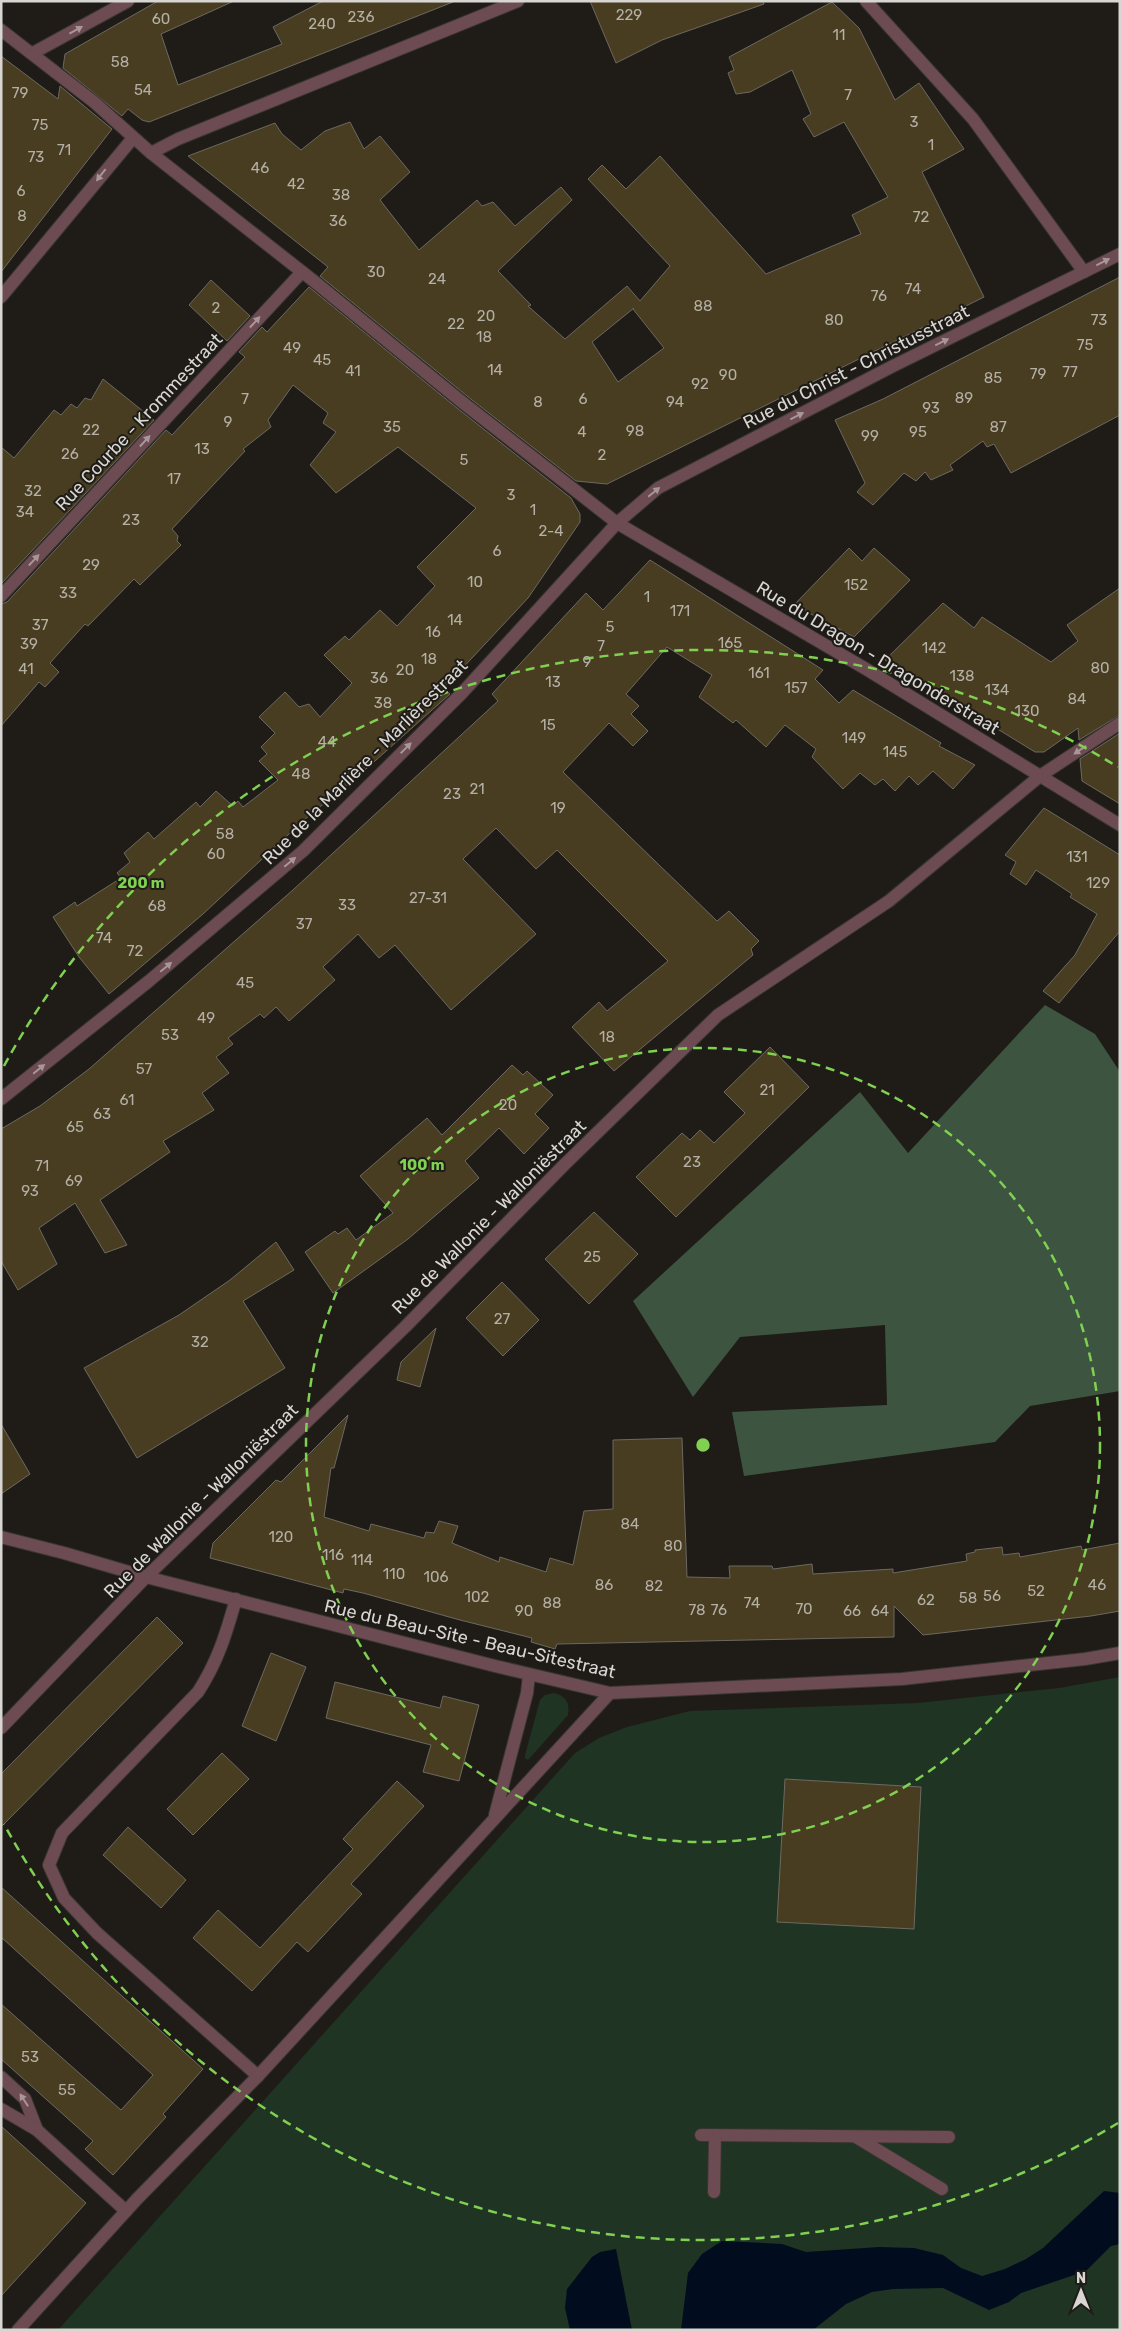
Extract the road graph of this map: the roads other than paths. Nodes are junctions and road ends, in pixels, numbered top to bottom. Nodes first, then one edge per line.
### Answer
1 (128, 1) edge
2 (518, 1) edge
3 (866, 1) edge
4 (1, 30) edge
5 (33, 53) junction
6 (133, 138) junction
7 (151, 152) junction
8 (1120, 254) edge
9 (302, 272) junction
10 (1084, 272) junction
11 (1, 297) edge
12 (617, 523) junction
13 (1, 596) edge
14 (1120, 723) edge
15 (1040, 776) junction
16 (1120, 825) edge
17 (1, 1099) edge
18 (1, 1538) edge
19 (146, 1578) junction
20 (236, 1599) junction
21 (1120, 1653) edge
22 (530, 1675) junction
23 (610, 1693) junction
24 (1, 1728) edge
25 (493, 1820) junction
26 (1, 2076) edge
27 (258, 2076) junction
28 (1, 2109) edge
29 (37, 2130) junction
30 (700, 2135) dead end
31 (714, 2135) junction
32 (856, 2137) junction
33 (949, 2138) dead end
34 (942, 2189) dead end
35 (714, 2192) dead end
36 (126, 2211) junction
37 (18, 2330) edge

5 -> 1 street
2 - 7 street
3 - 10 street
4 - 5 street, Rue du Dragon - Dragonderstraat
5 - 6 street, Rue du Dragon - Dragonderstraat
6 - 7 street, Rue du Dragon - Dragonderstraat
6 -> 11 street
7 - 9 street, Rue du Dragon - Dragonderstraat
10 -> 8 street, Rue du Christ - Christusstraat
9 - 12 street, Rue du Dragon - Dragonderstraat
13 -> 9 street, Rue Courbe - Krommestraat
12 -> 10 street, Rue du Christ - Christusstraat
12 - 15 street, Rue du Dragon - Dragonderstraat
17 -> 12 street, Rue de la Marlière - Marlièrestraat
14 -> 15 street, Rue de Wallonie - Walloniëstraat
15 - 16 street, Rue du Dragon - Dragonderstraat
15 - 19 street, Rue de Wallonie - Walloniëstraat
18 - 19 street, Rue du Beau-Site - Beau-Sitestraat
19 - 20 street, Rue du Beau-Site - Beau-Sitestraat
19 - 24 street, Rue de Wallonie - Walloniëstraat
20 - 22 street, Rue du Beau-Site - Beau-Sitestraat
20 - 27 street
21 - 23 street, Rue du Beau-Site - Beau-Sitestraat
22 - 23 street, Rue du Beau-Site - Beau-Sitestraat
22 - 25 street
23 - 25 street
25 - 27 street
29 -> 26 street
27 - 36 street
28 - 29 street
29 - 36 street
30 - 31 street
31 - 32 street
31 - 35 street
32 - 33 street
32 - 34 street
36 - 37 street

